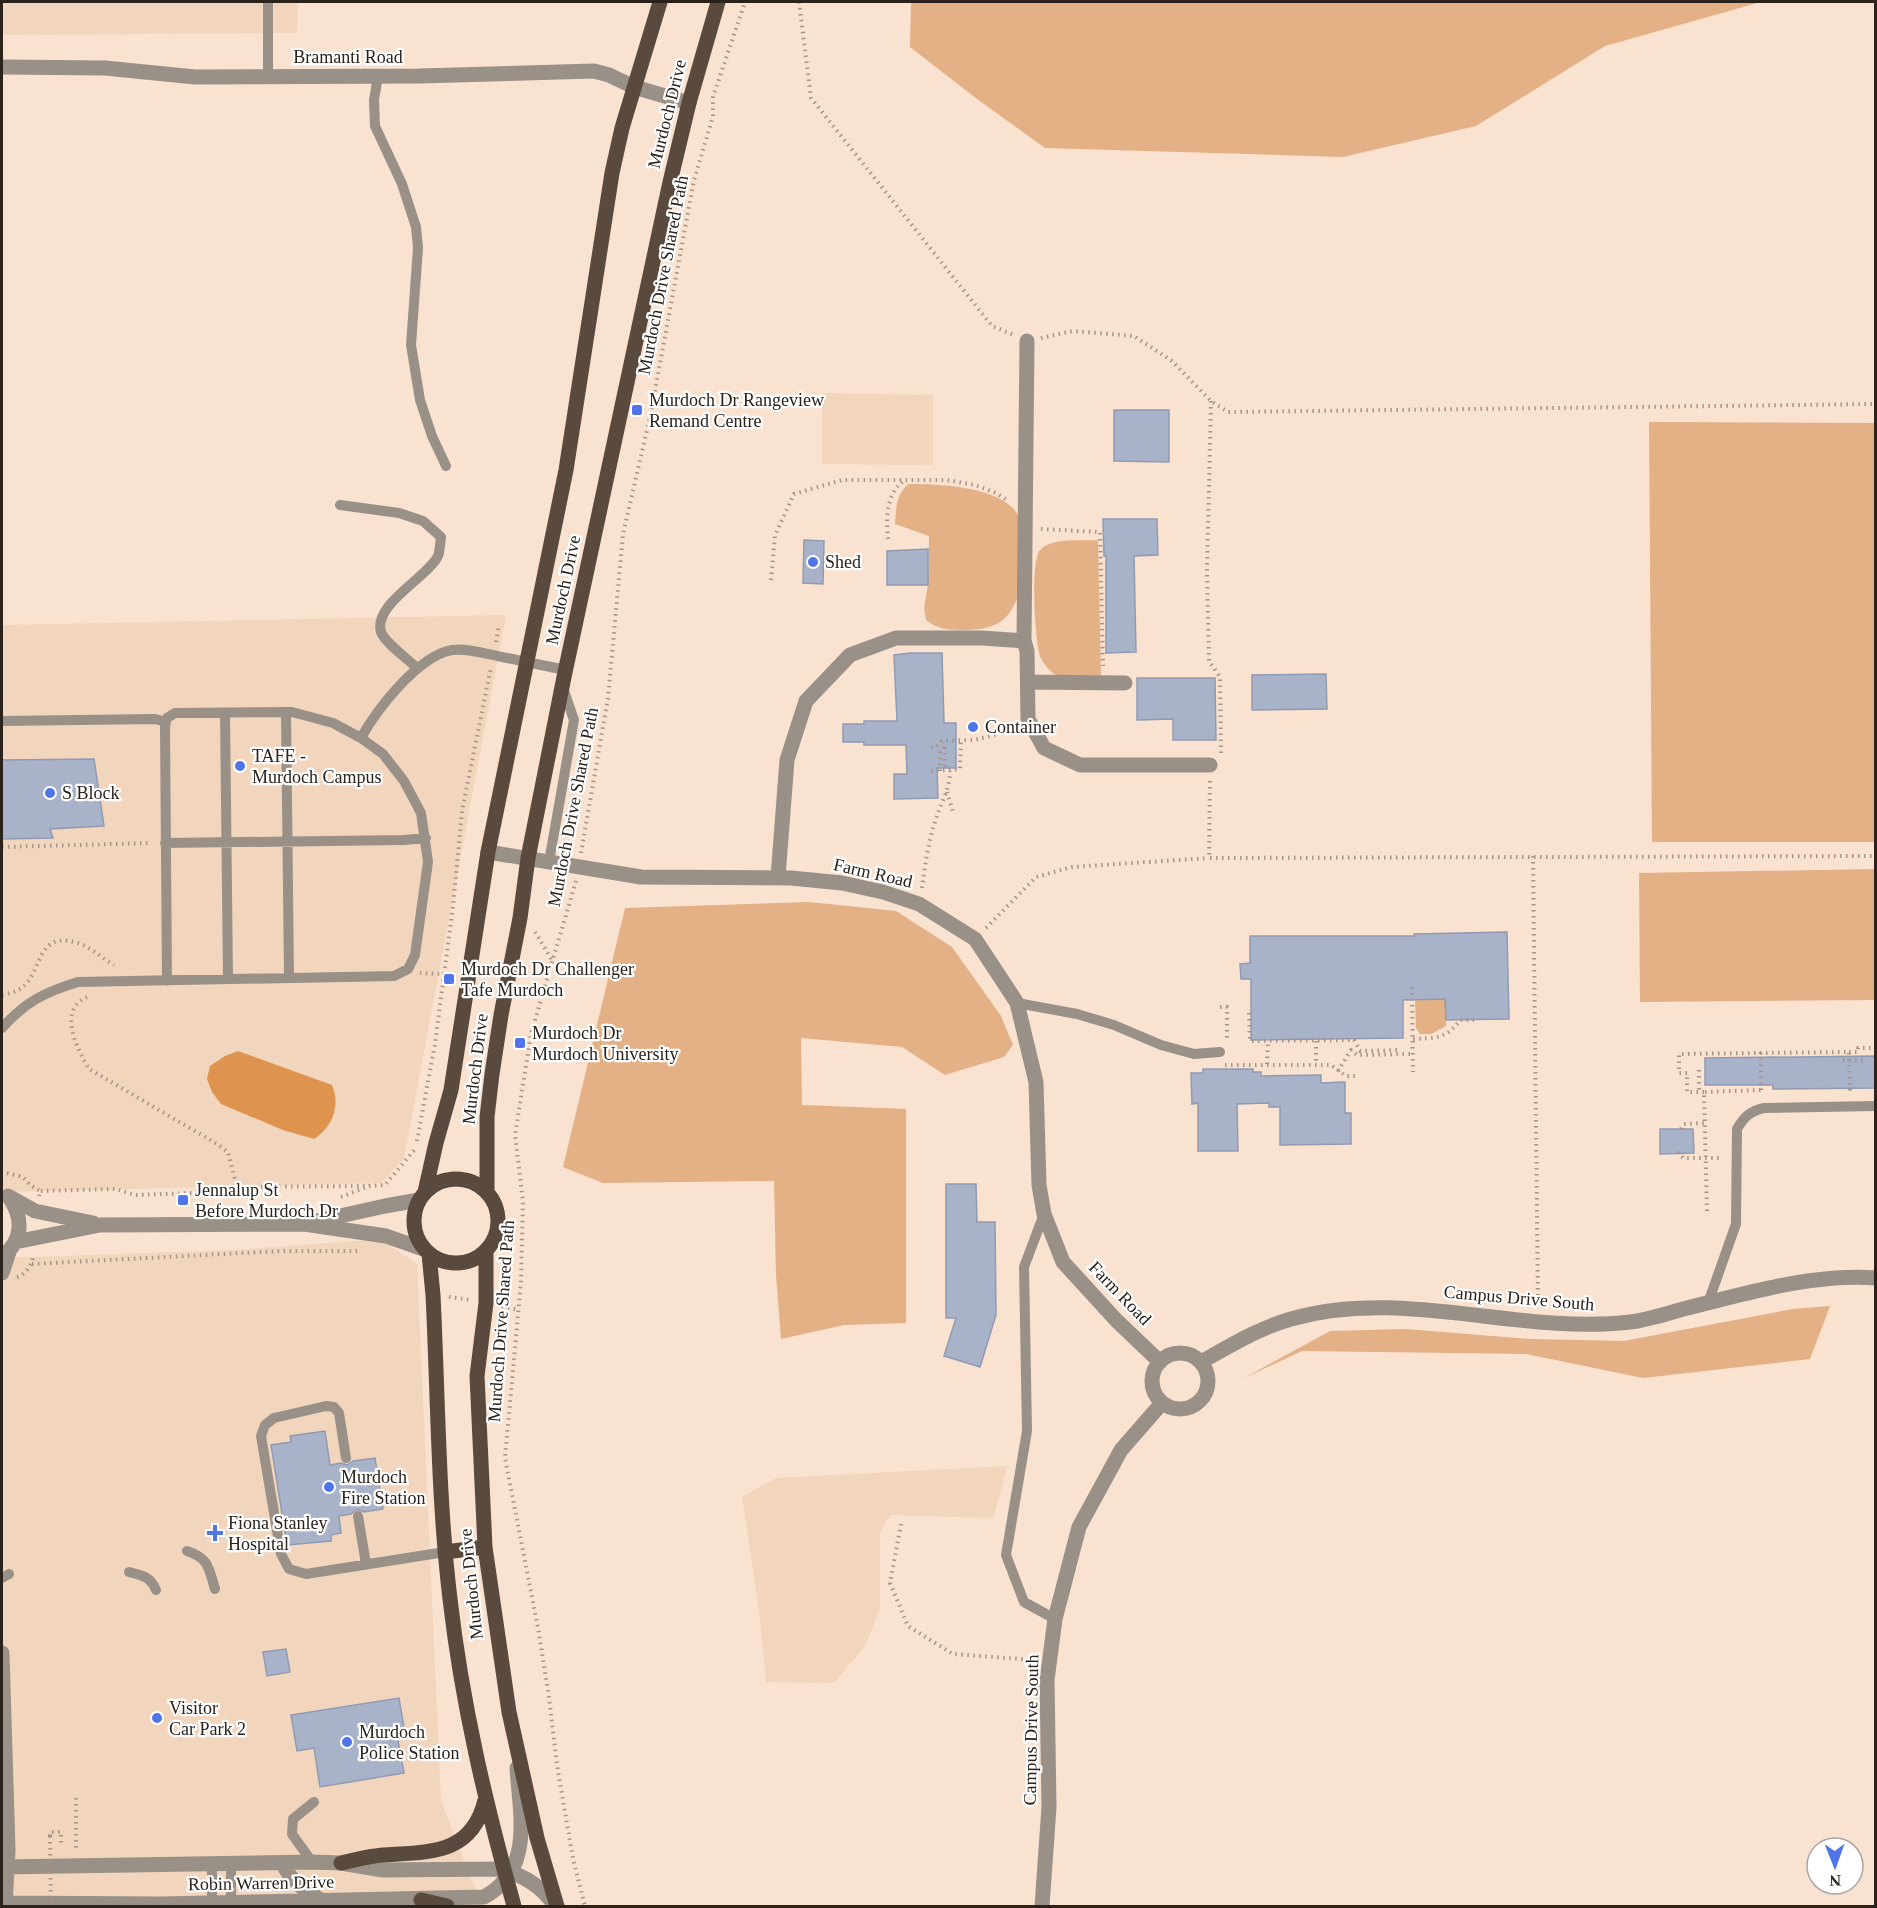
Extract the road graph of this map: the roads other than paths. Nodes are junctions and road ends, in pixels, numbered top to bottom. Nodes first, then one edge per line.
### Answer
1 (268, 2) edge
2 (660, 2) edge
3 (718, 2) edge
4 (2, 68) edge
5 (378, 76) junction
6 (268, 77) junction
7 (634, 87) junction
8 (689, 103) junction
9 (1027, 341) road end
10 (446, 466) dead end
11 (340, 505) dead end
12 (1024, 641) junction
13 (527, 662) junction
14 (417, 668) junction
15 (564, 677) junction
16 (1028, 682) junction
17 (1125, 683) dead end
18 (286, 712) junction
19 (225, 713) junction
20 (2, 721) edge
21 (166, 722) junction
22 (361, 738) junction
23 (1210, 765) road end
24 (426, 838) junction
25 (287, 841) junction
26 (227, 842) junction
27 (165, 843) junction
28 (488, 852) junction
29 (528, 858) junction
30 (549, 862) junction
31 (778, 878) junction
32 (289, 978) junction
33 (228, 980) junction
34 (167, 981) junction
35 (1017, 1003) junction
36 (2, 1028) edge
37 (1224, 1054) road end
38 (1875, 1106) edge
39 (487, 1192) junction
40 (5, 1194) edge
41 (422, 1196) junction
42 (1044, 1214) junction
43 (304, 1224) junction
44 (100, 1225) junction
45 (9, 1249) edge
46 (486, 1250) junction
47 (426, 1251) junction
48 (8, 1276) edge
49 (1875, 1278) edge
50 (1708, 1303) junction
51 (1160, 1362) junction
52 (1201, 1362) junction
53 (1162, 1403) junction
54 (346, 1458) dead end
55 (358, 1516) dead end
56 (485, 1547) junction
57 (187, 1551) dead end
58 (445, 1552) junction
59 (366, 1564) junction
60 (129, 1572) dead end
61 (214, 1589) dead end
62 (156, 1590) dead end
63 (1055, 1619) junction
64 (2, 1653) edge
65 (516, 1747) junction
66 (485, 1797) junction
67 (314, 1802) dead end
68 (8, 1850) junction
69 (312, 1862) junction
70 (231, 1863) junction
71 (283, 1863) junction
72 (341, 1863) junction
73 (212, 1864) junction
74 (29, 1866) junction
75 (507, 1874) junction
76 (4, 1886) edge
77 (421, 1900) junction
78 (322, 1901) junction
79 (212, 1903) junction
80 (231, 1903) junction
81 (27, 1904) edge
82 (447, 1906) edge
83 (514, 1906) edge
84 (556, 1906) edge
85 (1042, 1906) edge

1 - 6 lane
2 - 7 main road, Murdoch Drive
3 - 8 main road, Murdoch Drive
4 - 6 street, Bramanti Road
5 - 6 street, Bramanti Road
5 - 7 street, Bramanti Road
5 - 10 lane
7 - 8 street, Bramanti Road
7 - 13 main road, Murdoch Drive
8 - 15 main road, Murdoch Drive
9 - 12 street
11 - 14 lane
12 - 16 street
12 - 31 street
13 - 14 lane
13 - 15 lane
13 - 28 main road, Murdoch Drive
14 - 22 lane
15 - 29 main road, Murdoch Drive
15 - 30 lane
16 - 17 street
16 - 23 street
18 - 19 lane
18 - 22 lane
18 - 25 lane
19 - 21 lane
19 - 26 lane
20 - 21 lane
21 - 27 lane
22 - 24 lane
24 - 25 lane
24 - 32 lane
25 - 26 lane
25 - 32 lane
26 - 27 lane
26 - 33 lane
27 - 34 lane
28 - 29 street, Farm Road
28 - 41 main road, Murdoch Drive
29 - 30 street, Farm Road
29 - 39 main road, Murdoch Drive
30 - 31 street, Farm Road
31 - 35 street, Farm Road
32 - 33 lane
33 - 34 lane
34 - 36 lane
35 - 37 lane
35 - 42 street, Farm Road
38 - 50 lane
39 - 41 main road
39 - 46 main road, Murdoch Drive
40 - 44 street
40 - 45 street
41 - 43 street
41 - 47 main road, Murdoch Drive
42 - 51 street, Farm Road
42 - 63 lane
43 - 44 street
43 - 47 street
44 - 45 street
45 - 48 street
46 - 47 main road
46 - 56 main road, Murdoch Drive
47 - 58 main road, Murdoch Drive
49 - 50 street, Campus Drive South
50 - 52 street, Campus Drive South
51 - 52 street
51 - 53 street
52 - 53 street
53 - 63 street, Campus Drive South
54 - 59 lane
55 - 59 lane
56 - 58 main road
56 - 65 main road, Murdoch Drive
57 - 61 lane
58 - 59 lane
58 - 66 main road, Murdoch Drive
60 - 62 lane
63 - 85 street, Campus Drive South
64 - 68 street
65 - 75 street
65 - 84 main road, Murdoch Drive
66 - 72 main road
66 - 75 main road, Murdoch Drive
67 - 69 lane
68 - 74 street
68 - 76 street
69 - 71 street, Robin Warren Drive
69 - 72 street, Robin Warren Drive
70 - 71 street, Robin Warren Drive
70 - 73 street, Robin Warren Drive
70 - 80 lane
71 - 78 street
72 - 75 street, Robin Warren Drive
73 - 74 street, Robin Warren Drive
73 - 79 lane
74 - 76 street, Robin Warren Drive
75 - 77 street, Robin Warren Drive
75 - 83 main road, Murdoch Drive
75 - 84 street, Robin Warren Drive
76 - 81 street, Robin Warren Drive
77 - 78 street, Robin Warren Drive
77 - 82 main road
78 - 80 street, Robin Warren Drive
79 - 80 street, Robin Warren Drive
79 - 81 street, Robin Warren Drive

